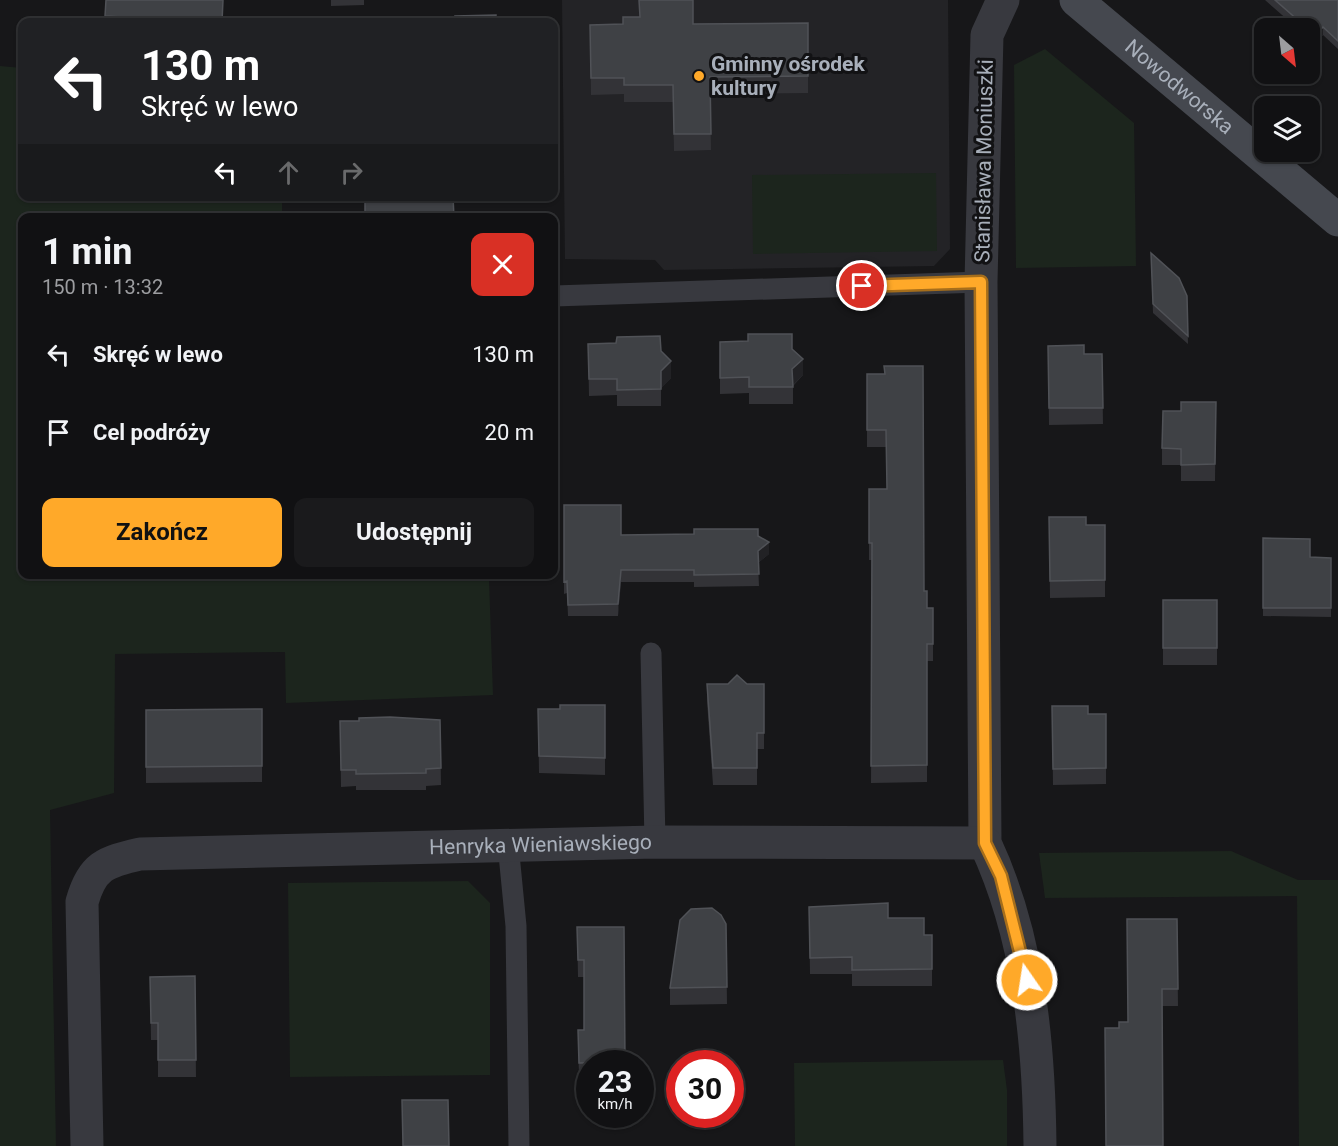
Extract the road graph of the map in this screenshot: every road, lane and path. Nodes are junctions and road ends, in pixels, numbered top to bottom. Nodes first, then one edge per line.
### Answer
1 (1003, 0) edge
2 (1076, 0) edge
3 (1338, 220) edge
4 (981, 282) junction
5 (558, 296) edge
6 (651, 653) dead end
7 (655, 842) junction
8 (985, 843) junction
9 (508, 844) junction
10 (87, 1146) edge
11 (519, 1146) edge
12 (1040, 1146) edge

1 - 4 street, Stanisława Moniuszki
2 - 3 main road, Nowodworska
4 - 5 lane
4 - 8 street, Stanisława Moniuszki
6 - 7 lane
7 - 8 street, Henryka Wieniawskiego
7 - 9 street, Henryka Wieniawskiego
8 - 12 street, Stanisława Moniuszki
9 - 10 street, Henryka Wieniawskiego
9 - 11 lane

